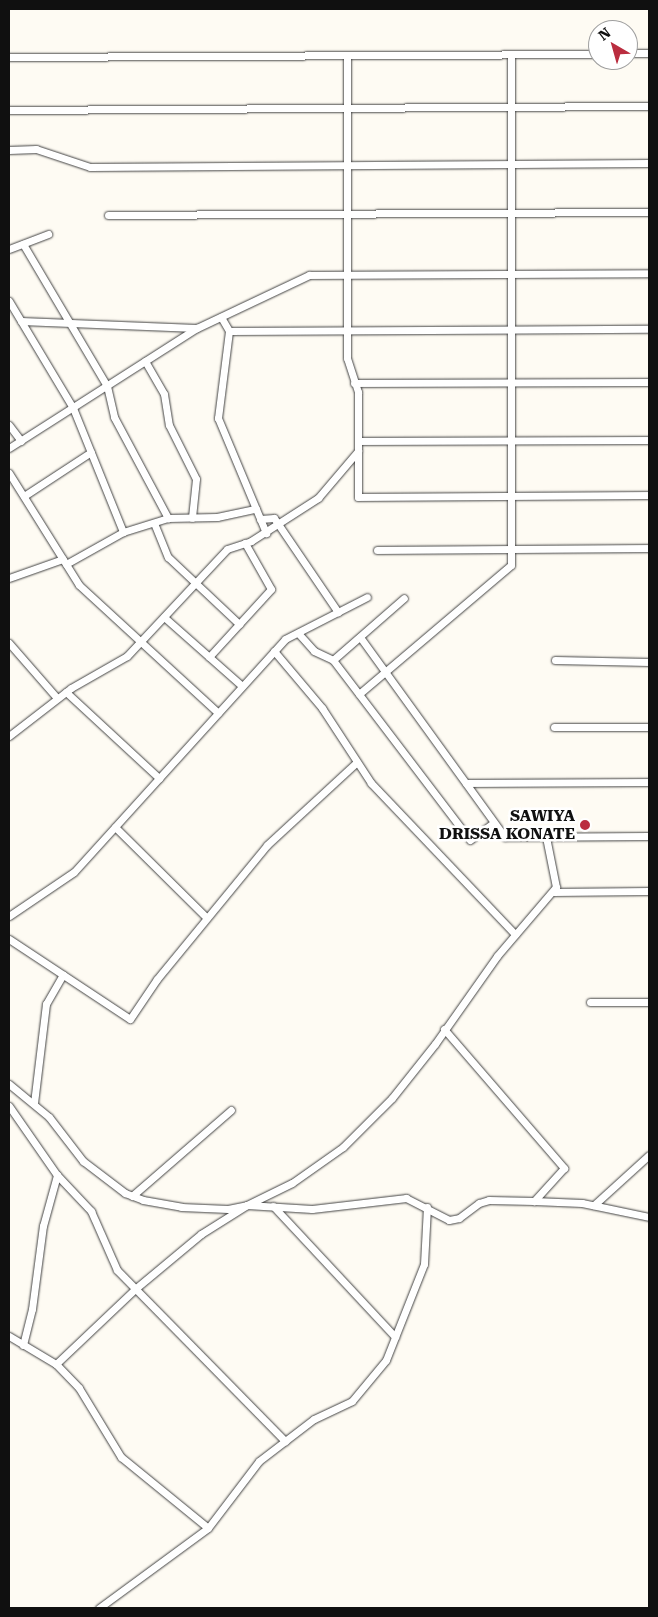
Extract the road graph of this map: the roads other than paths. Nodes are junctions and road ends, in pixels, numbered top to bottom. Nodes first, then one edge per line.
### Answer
1 (512, 54) junction
2 (588, 54) edge
3 (347, 55) junction
4 (9, 57) edge
5 (649, 106) edge
6 (511, 107) junction
7 (347, 108) junction
8 (9, 110) edge
9 (9, 150) edge
10 (511, 164) junction
11 (649, 164) edge
12 (347, 165) junction
13 (649, 212) edge
14 (511, 213) junction
15 (347, 214) junction
16 (108, 216) dead end
17 (48, 234) dead end
18 (23, 244) junction
19 (9, 249) edge
20 (649, 273) edge
21 (511, 274) junction
22 (347, 275) junction
23 (10, 305) edge
24 (221, 317) junction
25 (21, 321) junction
26 (70, 323) junction
27 (197, 328) junction
28 (649, 329) edge
29 (511, 330) junction
30 (229, 331) junction
31 (347, 331) junction
32 (145, 361) junction
33 (511, 382) junction
34 (649, 382) edge
35 (354, 383) junction
36 (107, 386) junction
37 (73, 408) junction
38 (9, 425) edge
39 (649, 440) edge
40 (21, 441) junction
41 (511, 441) junction
42 (358, 442) junction
43 (9, 448) edge
44 (358, 451) junction
45 (91, 452) junction
46 (9, 473) edge
47 (649, 495) edge
48 (24, 496) junction
49 (511, 496) junction
50 (256, 509) junction
51 (168, 518) junction
52 (192, 518) junction
53 (260, 519) junction
54 (154, 522) junction
55 (278, 525) junction
56 (123, 532) junction
57 (266, 533) junction
58 (245, 543) junction
59 (649, 548) edge
60 (511, 549) junction
61 (377, 550) dead end
62 (64, 561) junction
63 (9, 578) edge
64 (196, 583) junction
65 (367, 597) dead end
66 (404, 598) dead end
67 (338, 612) junction
68 (164, 617) junction
69 (239, 624) junction
70 (298, 633) junction
71 (360, 637) junction
72 (140, 641) junction
73 (9, 642) edge
74 (274, 651) junction
75 (209, 657) junction
76 (333, 660) junction
77 (555, 660) dead end
78 (649, 662) edge
79 (385, 672) junction
80 (242, 686) junction
81 (66, 692) junction
82 (359, 694) junction
83 (57, 698) junction
84 (218, 713) junction
85 (649, 726) edge
86 (554, 727) dead end
87 (9, 736) edge
88 (357, 762) junction
89 (159, 778) junction
90 (649, 782) edge
91 (466, 783) junction
92 (493, 823) junction
93 (115, 827) junction
94 (649, 836) edge
95 (546, 837) junction
96 (649, 891) edge
97 (553, 892) junction
98 (9, 916) edge
99 (207, 918) junction
100 (515, 934) junction
101 (9, 940) edge
102 (63, 975) junction
103 (590, 1002) dead end
104 (649, 1002) edge
105 (444, 1029) junction
106 (9, 1084) edge
107 (34, 1103) junction
108 (9, 1106) edge
109 (230, 1110) dead end
110 (649, 1155) edge
111 (57, 1175) junction
112 (132, 1196) junction
113 (534, 1201) junction
114 (248, 1205) junction
115 (594, 1205) junction
116 (273, 1206) junction
117 (427, 1207) junction
118 (649, 1217) edge
119 (135, 1289) junction
120 (9, 1336) edge
121 (395, 1336) junction
122 (23, 1345) junction
123 (56, 1364) junction
124 (285, 1441) junction
125 (208, 1528) junction
126 (99, 1608) edge

1 - 2 street
1 - 3 street
1 - 6 street
3 - 4 street
3 - 7 street
5 - 6 street
6 - 7 street
6 - 10 street
7 - 8 street
7 - 12 street
9 - 12 street
10 - 11 street
10 - 12 street
10 - 14 street
12 - 15 street
13 - 14 street
14 - 15 street
14 - 21 street
15 - 16 street
15 - 22 street
17 - 18 street
18 - 19 street
18 - 26 street
20 - 21 street
21 - 22 street
21 - 29 street
22 - 24 street
22 - 31 street
23 - 25 street
24 - 27 street
24 - 30 street
25 - 26 street
25 - 37 street
26 - 27 street
26 - 36 street
27 - 32 street
28 - 29 street
29 - 31 street
29 - 33 street
30 - 31 street
30 - 50 street
31 - 35 street
32 - 36 street
32 - 52 street
33 - 34 street
33 - 35 street
33 - 41 street
35 - 42 street
36 - 37 street
36 - 51 street
37 - 40 street
37 - 45 street
38 - 40 street
39 - 41 street
40 - 43 street
41 - 42 street
41 - 49 street
42 - 44 street
44 - 49 street
44 - 55 street
45 - 48 street
45 - 56 street
46 - 48 street
47 - 49 street
48 - 62 street
49 - 60 street
50 - 52 street
50 - 53 street
51 - 52 street
51 - 54 street
53 - 55 street
53 - 57 street
54 - 56 street
54 - 64 street
55 - 57 street
55 - 67 street
56 - 62 street
57 - 58 street
58 - 64 street
58 - 69 street
59 - 60 street
60 - 61 street
60 - 79 street
62 - 63 street
62 - 72 street
64 - 68 street
64 - 69 street
65 - 67 street
66 - 71 street
67 - 70 street
68 - 72 street
68 - 75 street
69 - 75 street
70 - 74 street
70 - 76 street
71 - 76 street
71 - 79 street
72 - 81 street
72 - 84 street
73 - 83 street
74 - 80 street
74 - 88 street
75 - 80 street
76 - 82 street
77 - 78 street
79 - 82 street
79 - 91 street
80 - 84 street
81 - 83 street
81 - 89 street
82 - 92 street
83 - 87 street
84 - 89 street
85 - 86 street
88 - 99 street
88 - 100 street
89 - 93 street
90 - 91 street
91 - 92 street
92 - 95 street
93 - 98 street
93 - 99 street
94 - 95 street
95 - 97 street
96 - 97 street
97 - 100 street
99 - 102 street
100 - 105 street
101 - 102 street
102 - 107 street
103 - 104 street
105 - 113 street
105 - 114 street
106 - 107 street
107 - 112 street
108 - 111 street
109 - 112 street
110 - 115 street
111 - 119 street
111 - 122 street
112 - 114 street
113 - 115 street
113 - 117 street
114 - 116 street
114 - 119 street
115 - 118 street
116 - 117 street
116 - 121 street
117 - 121 street
119 - 123 street
119 - 124 street
120 - 122 street
121 - 124 street
122 - 123 street
123 - 125 street
124 - 125 street
125 - 126 street

